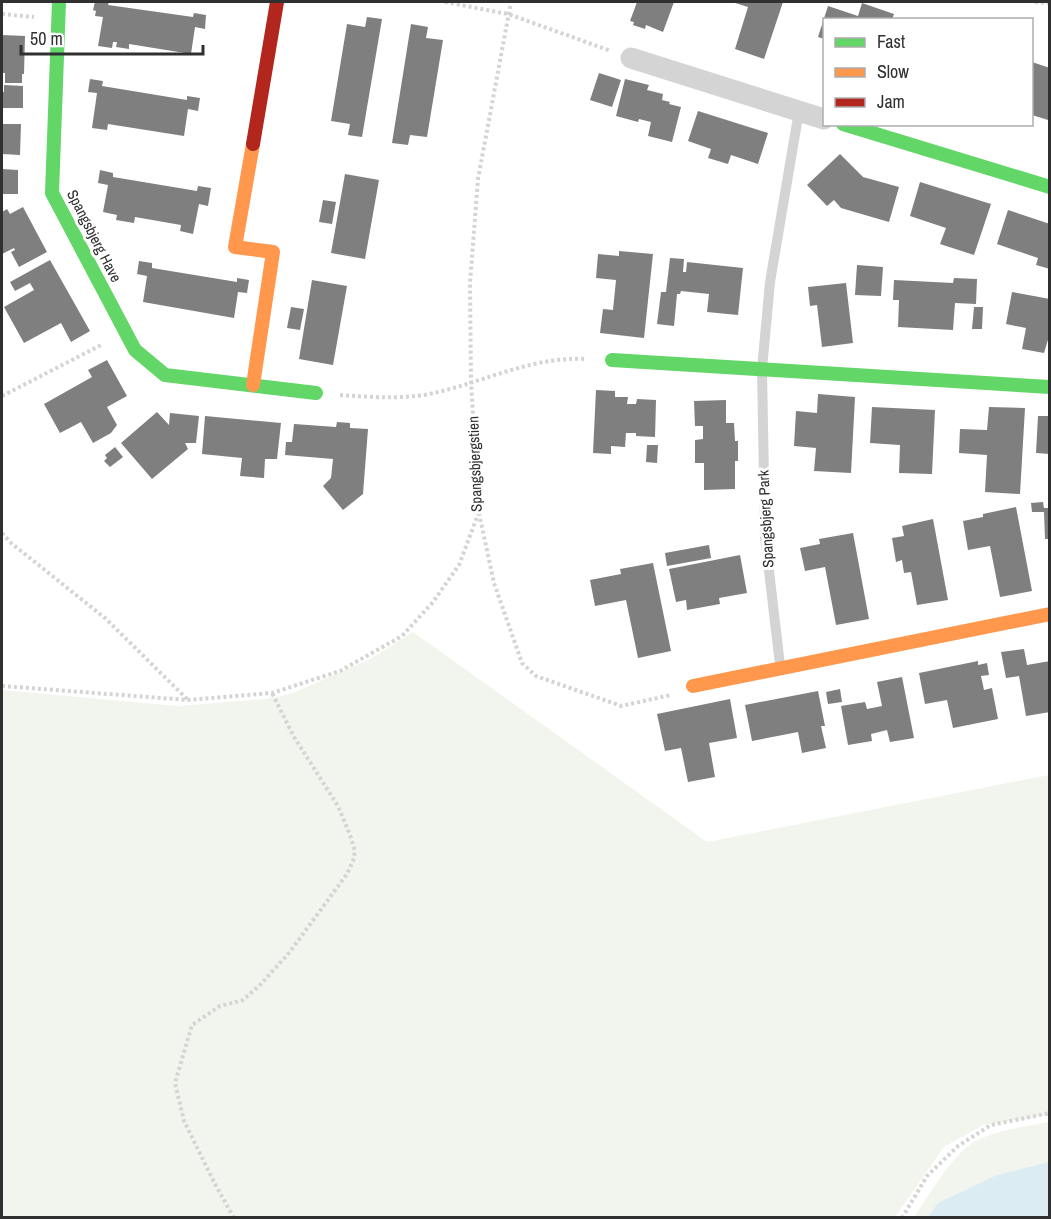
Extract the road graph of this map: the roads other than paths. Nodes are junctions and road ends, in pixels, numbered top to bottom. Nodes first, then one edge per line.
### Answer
1 (59, 2) edge
2 (277, 2) edge
3 (631, 58) road end
4 (799, 111) junction
5 (823, 118) edge
6 (850, 126) edge
7 (1050, 187) edge
8 (612, 360) road end
9 (762, 369) junction
10 (253, 385) junction
11 (1050, 387) edge
12 (316, 393) road end
13 (1050, 614) edge
14 (780, 667) junction
15 (693, 686) road end

1 - 10 street, Spangsbjerg Have
2 - 10 street
3 - 4 street
4 - 5 street
4 - 9 lane, Spangsbjerg Park
6 - 7 street
8 - 9 street
9 - 11 street
9 - 14 lane, Spangsbjerg Park
10 - 12 street, Spangsbjerg Have
13 - 14 street
14 - 15 street

